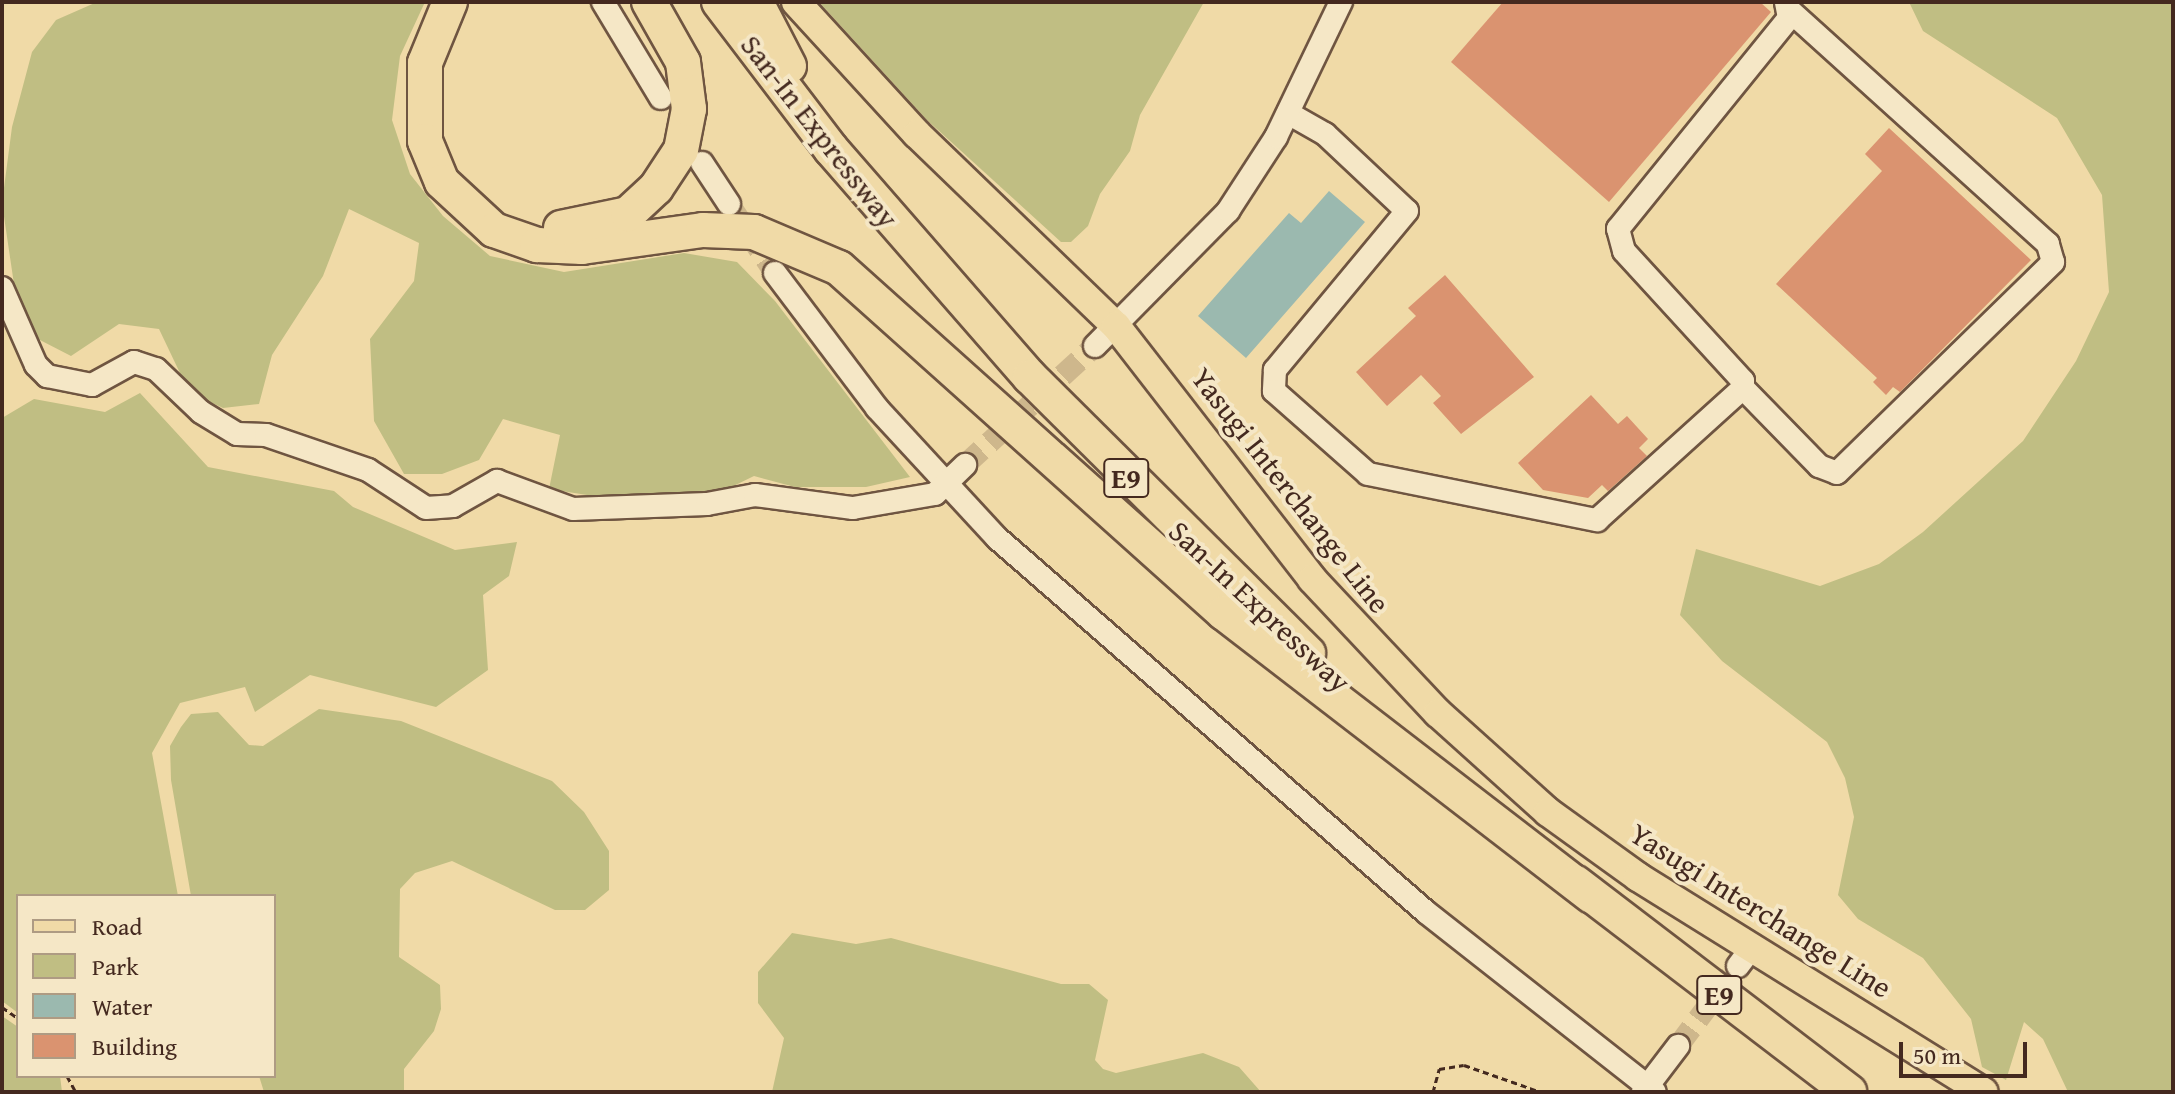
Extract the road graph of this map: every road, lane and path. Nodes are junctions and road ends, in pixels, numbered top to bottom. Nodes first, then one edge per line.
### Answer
1 (450, 2) edge
2 (470, 2) edge
3 (603, 2) edge
4 (649, 2) edge
5 (719, 2) edge
6 (756, 2) edge
7 (796, 2) edge
8 (1341, 2) edge
9 (1788, 6) edge
10 (661, 98) dead end
11 (1288, 113) junction
12 (831, 149) junction
13 (702, 163) dead end
14 (729, 204) tunnel mouth
15 (775, 273) tunnel mouth
16 (2, 288) edge
17 (1106, 336) junction
18 (1743, 388) junction
19 (965, 465) tunnel mouth
20 (947, 484) junction
21 (1591, 896) junction
22 (1678, 1046) tunnel mouth
23 (1648, 1090) edge
24 (1433, 1092) edge
25 (1541, 1092) edge
26 (1849, 1092) edge
27 (1983, 1092) edge

1 - 21 highway
2 - 4 highway
3 - 10 street
5 - 12 highway, San-In Expressway / E9
6 - 12 highway
7 - 17 main road, Yasugi Interchange Line
8 - 11 street
9 - 18 street
9 - 18 street
11 - 17 street
11 - 18 street
12 - 21 highway, San-In Expressway / E9
13 - 14 street
15 - 20 street
16 - 20 street
17 - 27 main road, Yasugi Interchange Line
19 - 20 street
20 - 23 street
21 - 26 highway, San-In Expressway / E9
22 - 23 street
24 - 25 path

